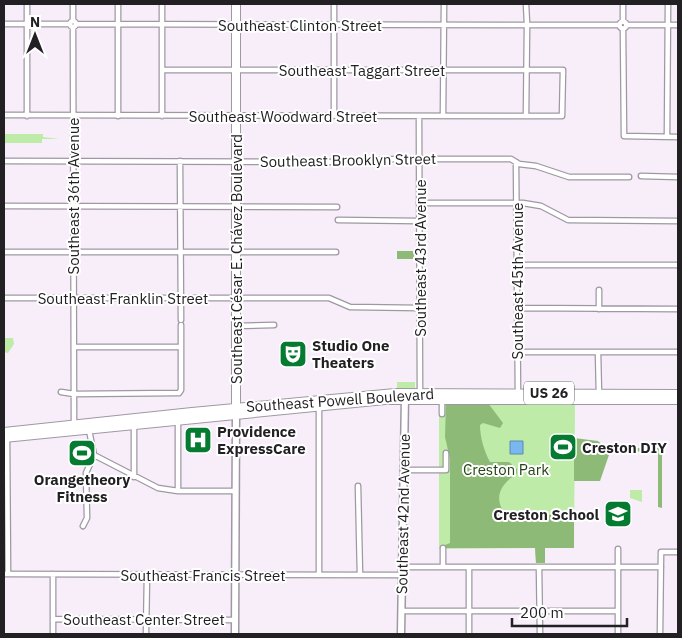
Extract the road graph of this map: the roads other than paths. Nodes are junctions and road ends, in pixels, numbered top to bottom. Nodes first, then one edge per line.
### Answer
1 (27, 4) edge
2 (73, 4) edge
3 (118, 4) edge
4 (162, 4) edge
5 (236, 4) edge
6 (334, 4) edge
7 (444, 4) edge
8 (526, 4) edge
9 (623, 4) edge
10 (668, 4) edge
11 (4, 24) edge
12 (27, 24) junction
13 (73, 24) junction
14 (118, 24) junction
15 (162, 24) junction
16 (236, 24) junction
17 (334, 25) junction
18 (443, 25) junction
19 (527, 25) junction
20 (623, 25) junction
21 (668, 25) junction
22 (678, 25) edge
23 (162, 70) junction
24 (236, 70) junction
25 (334, 70) junction
26 (444, 70) junction
27 (526, 70) junction
28 (4, 115) edge
29 (27, 116) junction
30 (73, 116) junction
31 (118, 116) junction
32 (162, 116) junction
33 (236, 116) junction
34 (334, 116) junction
35 (419, 116) junction
36 (443, 116) junction
37 (526, 116) junction
38 (562, 116) joint
39 (667, 137) junction
40 (678, 137) edge
41 (419, 159) junction
42 (4, 161) edge
43 (74, 161) junction
44 (180, 161) junction
45 (236, 162) junction
46 (516, 162) junction
47 (641, 176) dead end
48 (629, 177) dead end
49 (678, 177) edge
50 (517, 202) junction
51 (420, 203) junction
52 (4, 206) edge
53 (74, 206) junction
54 (180, 206) junction
55 (236, 207) junction
56 (337, 207) dead end
57 (338, 220) dead end
58 (419, 220) junction
59 (678, 221) edge
60 (4, 252) edge
61 (74, 252) junction
62 (181, 252) junction
63 (336, 252) dead end
64 (236, 253) junction
65 (517, 265) junction
66 (678, 265) edge
67 (599, 290) dead end
68 (4, 298) edge
69 (74, 298) junction
70 (181, 298) junction
71 (236, 298) junction
72 (420, 308) junction
73 (517, 308) junction
74 (599, 309) junction
75 (678, 309) edge
76 (274, 325) dead end
77 (235, 326) junction
78 (74, 347) junction
79 (181, 347) junction
80 (518, 352) junction
81 (598, 352) junction
82 (678, 352) edge
83 (61, 392) dead end
84 (74, 394) junction
85 (678, 394) edge
86 (405, 396) junction
87 (420, 396) junction
88 (442, 396) junction
89 (518, 396) junction
90 (599, 397) junction
91 (678, 400) edge
92 (319, 402) junction
93 (236, 411) junction
94 (442, 414) dead end
95 (178, 420) junction
96 (134, 422) junction
97 (74, 425) junction
98 (91, 427) junction
99 (66, 432) junction
100 (5, 435) edge
101 (446, 453) dead end
102 (94, 454) junction
103 (404, 470) junction
104 (134, 478) junction
105 (358, 486) dead end
106 (178, 491) junction
107 (235, 491) junction
108 (83, 526) dead end
109 (443, 548) dead end
110 (618, 549) dead end
111 (678, 552) edge
112 (402, 567) junction
113 (443, 567) junction
114 (469, 567) junction
115 (539, 567) junction
116 (618, 567) junction
117 (661, 567) junction
118 (6, 574) edge
119 (53, 574) junction
120 (146, 574) junction
121 (235, 575) junction
122 (318, 575) junction
123 (360, 575) junction
124 (402, 575) junction
125 (469, 610) junction
126 (402, 611) junction
127 (539, 611) junction
128 (618, 611) junction
129 (53, 619) junction
130 (146, 619) junction
131 (235, 620) junction
132 (53, 634) edge
133 (146, 634) edge
134 (235, 634) edge
135 (401, 634) edge
136 (469, 634) edge
137 (540, 634) edge
138 (618, 634) edge
139 (660, 634) edge

1 - 12 street
2 - 13 street, Southeast 36th Avenue
3 - 14 street
4 - 15 street
5 - 16 main road, Southeast César E. Chávez Boulevard
6 - 17 street
7 - 18 street
8 - 19 street
9 - 20 street
10 - 21 street
11 - 12 street, Southeast Clinton Street
12 - 13 street, Southeast Clinton Street
12 - 29 street
13 - 14 street, Southeast Clinton Street
13 - 30 street, Southeast 36th Avenue
14 - 15 street, Southeast Clinton Street
14 - 31 street
15 - 16 street, Southeast Clinton Street
15 - 23 street
16 - 17 street, Southeast Clinton Street
16 - 24 main road, Southeast César E. Chávez Boulevard
17 - 18 street, Southeast Clinton Street
17 - 25 street
18 - 19 street, Southeast Clinton Street
18 - 26 street
19 - 20 street, Southeast Clinton Street
19 - 27 street
20 - 21 street, Southeast Clinton Street
20 - 39 street
21 - 22 street, Southeast Clinton Street
21 - 39 street
23 - 24 street, Southeast Taggart Street
23 - 32 street
24 - 25 street, Southeast Taggart Street
24 - 33 main road, Southeast César E. Chávez Boulevard
25 - 26 street, Southeast Taggart Street
25 - 34 street
26 - 27 street, Southeast Taggart Street
26 - 36 street
27 - 37 street
27 - 38 street, Southeast Taggart Street
28 - 29 street, Southeast Woodward Street
29 - 30 street, Southeast Woodward Street
30 - 31 street, Southeast Woodward Street
30 - 43 street, Southeast 36th Avenue
31 - 32 street, Southeast Woodward Street
32 - 33 street, Southeast Woodward Street
33 - 34 street, Southeast Woodward Street
33 - 45 main road, Southeast César E. Chávez Boulevard
34 - 35 street, Southeast Woodward Street
35 - 36 street, Southeast Woodward Street
35 - 41 street, Southeast 43rd Avenue
36 - 37 street, Southeast Woodward Street
37 - 38 street, Southeast Woodward Street
39 - 40 street
41 - 45 street, Southeast Brooklyn Street
41 - 46 street, Southeast Brooklyn Street
41 - 51 street, Southeast 43rd Avenue
42 - 43 street, Southeast Brooklyn Street
43 - 44 street, Southeast Brooklyn Street
43 - 53 street, Southeast 36th Avenue
44 - 45 street, Southeast Brooklyn Street
44 - 54 street
45 - 55 main road, Southeast César E. Chávez Boulevard
46 - 48 street, Southeast Brooklyn Street
46 - 50 street, Southeast 45th Avenue
47 - 49 street
50 - 51 street
50 - 59 street
50 - 65 street, Southeast 45th Avenue
51 - 58 street, Southeast 43rd Avenue
52 - 53 street
53 - 54 street
53 - 61 street, Southeast 36th Avenue
54 - 55 street
54 - 62 street
55 - 56 street
55 - 64 main road, Southeast César E. Chávez Boulevard
57 - 58 street
58 - 72 street, Southeast 43rd Avenue
60 - 61 street
61 - 62 street
61 - 69 street, Southeast 36th Avenue
62 - 64 street
62 - 70 street
63 - 64 street
64 - 71 main road, Southeast César E. Chávez Boulevard
65 - 66 street
65 - 73 street, Southeast 45th Avenue
67 - 74 street
68 - 69 street, Southeast Franklin Street
69 - 70 street, Southeast Franklin Street
69 - 78 street, Southeast 36th Avenue
70 - 71 street, Southeast Franklin Street
70 - 79 street
71 - 72 street, Southeast Franklin Street
71 - 77 main road, Southeast César E. Chávez Boulevard
72 - 87 street, Southeast 43rd Avenue
73 - 74 street
73 - 80 street, Southeast 45th Avenue
74 - 75 street
76 - 77 street
77 - 93 main road, Southeast César E. Chávez Boulevard
78 - 79 street
78 - 84 street, Southeast 36th Avenue
79 - 84 street
80 - 81 street
80 - 89 street, Southeast 45th Avenue
81 - 82 street
81 - 90 street
83 - 84 street
84 - 97 street, Southeast 36th Avenue
85 - 90 main road, Southeast Powell Boulevard / US 26
86 - 87 main road, Southeast Powell Boulevard / US 26
86 - 92 main road, Southeast Powell Boulevard / US 26
86 - 103 street, Southeast 42nd Avenue
87 - 88 main road, Southeast Powell Boulevard / US 26
88 - 89 main road, Southeast Powell Boulevard / US 26
88 - 94 street
89 - 90 main road, Southeast Powell Boulevard / US 26
90 - 91 main road, Southeast Powell Boulevard / US 26
92 - 93 main road, Southeast Powell Boulevard / US 26
92 - 122 street
93 - 95 main road, Southeast Powell Boulevard / US 26
93 - 96 main road, Southeast Powell Boulevard / US 26
93 - 107 street, Southeast César E. Chávez Boulevard
95 - 96 main road, Southeast Powell Boulevard / US 26
95 - 106 street
96 - 98 main road, Southeast Powell Boulevard / US 26
96 - 104 street
97 - 98 main road, Southeast Powell Boulevard / US 26
97 - 99 main road
97 - 100 main road, Southeast Powell Boulevard / US 26
98 - 99 main road, Southeast Powell Boulevard / US 26
98 - 102 street
99 - 100 main road, Southeast Powell Boulevard / US 26
100 - 118 street
101 - 103 street
102 - 104 street
102 - 108 street
103 - 112 street, Southeast 42nd Avenue
104 - 106 street
105 - 123 street
106 - 107 street
107 - 121 street, Southeast César E. Chávez Boulevard
109 - 113 street
110 - 116 street
111 - 117 street
112 - 113 street
112 - 124 street, Southeast 42nd Avenue
113 - 114 street
114 - 115 street
114 - 125 street
115 - 116 street
115 - 127 street
116 - 117 street
116 - 128 street
117 - 139 street
118 - 119 street, Southeast Francis Street
119 - 120 street, Southeast Francis Street
119 - 129 street
120 - 121 street, Southeast Francis Street
120 - 130 street
121 - 122 street, Southeast Francis Street
121 - 131 street, Southeast César E. Chávez Boulevard
122 - 123 street, Southeast Francis Street
123 - 124 street, Southeast Francis Street
124 - 126 street, Southeast 42nd Avenue
125 - 126 street
125 - 127 street
125 - 136 street
126 - 135 street, Southeast 42nd Avenue
127 - 128 street
127 - 137 street
128 - 138 street
129 - 130 street, Southeast Center Street
129 - 132 street
130 - 131 street, Southeast Center Street
130 - 133 street
131 - 134 street, Southeast César E. Chávez Boulevard

